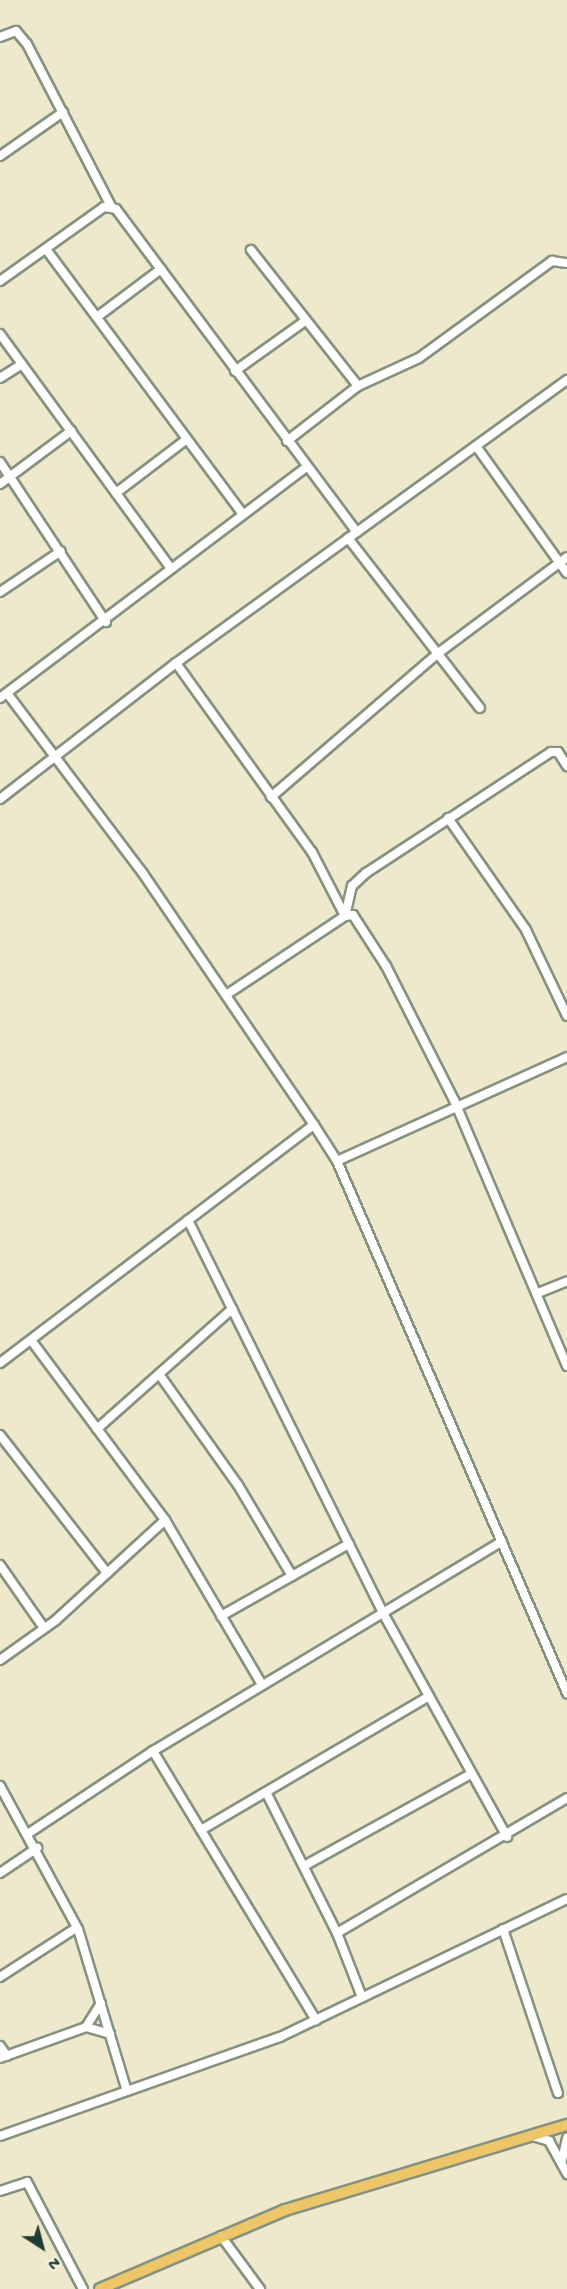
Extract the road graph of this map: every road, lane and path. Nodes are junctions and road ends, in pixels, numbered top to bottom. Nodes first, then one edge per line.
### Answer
1 (0, 37) edge
2 (63, 112) junction
3 (0, 156) edge
4 (111, 206) junction
5 (46, 249) junction
6 (251, 250) dead end
7 (567, 262) edge
8 (160, 269) junction
9 (0, 281) edge
10 (97, 317) junction
11 (305, 321) junction
12 (0, 334) edge
13 (22, 364) junction
14 (236, 370) junction
15 (0, 378) edge
16 (567, 380) edge
17 (358, 386) junction
18 (71, 431) junction
19 (187, 439) junction
20 (287, 441) junction
21 (476, 446) junction
22 (0, 462) edge
23 (307, 467) junction
24 (11, 477) junction
25 (0, 484) edge
26 (116, 493) junction
27 (242, 513) junction
28 (357, 532) junction
29 (348, 538) junction
30 (61, 551) junction
31 (564, 560) edge
32 (169, 566) junction
33 (567, 573) edge
34 (0, 592) edge
35 (106, 622) junction
36 (437, 654) junction
37 (176, 663) junction
38 (3, 696) edge
39 (480, 708) dead end
40 (56, 759) junction
41 (567, 766) edge
42 (271, 797) junction
43 (0, 799) edge
44 (448, 818) junction
45 (345, 916) junction
46 (226, 995) junction
47 (567, 1016) edge
48 (567, 1058) edge
49 (458, 1109) junction
50 (314, 1125) junction
51 (336, 1161) junction
52 (188, 1220) junction
53 (567, 1281) edge
54 (538, 1293) junction
55 (232, 1309) junction
56 (31, 1340) junction
57 (0, 1363) edge
58 (567, 1366) edge
59 (159, 1374) junction
60 (97, 1429) junction
61 (0, 1435) edge
62 (165, 1520) junction
63 (502, 1541) junction
64 (349, 1544) junction
65 (0, 1565) edge
66 (107, 1573) junction
67 (292, 1576) junction
68 (383, 1613) junction
69 (221, 1616) junction
70 (44, 1628) junction
71 (0, 1660) edge
72 (262, 1685) junction
73 (567, 1693) edge
74 (429, 1696) junction
75 (153, 1751) junction
76 (471, 1774) junction
77 (0, 1786) edge
78 (266, 1792) junction
79 (567, 1798) edge
80 (201, 1830) junction
81 (29, 1833) junction
82 (507, 1837) junction
83 (37, 1848) junction
84 (304, 1866) junction
85 (0, 1873) edge
86 (567, 1899) edge
87 (76, 1928) junction
88 (503, 1929) junction
89 (337, 1933) junction
90 (0, 1977) edge
91 (362, 1997) junction
92 (100, 2003) junction
93 (316, 2020) junction
94 (86, 2027) junction
95 (110, 2034) junction
96 (0, 2046) edge
97 (3, 2057) edge
98 (128, 2091) junction
99 (558, 2093) dead end
100 (567, 2125) edge
101 (529, 2135) junction
102 (0, 2136) edge
103 (567, 2138) edge
104 (561, 2164) junction
105 (567, 2174) edge
106 (0, 2191) edge
107 (221, 2236) junction
108 (83, 2289) edge
109 (100, 2289) edge
110 (260, 2289) edge

1 - 2 street
2 - 3 street
2 - 4 street
4 - 5 street
4 - 8 street
5 - 9 street
5 - 10 street
6 - 11 street
7 - 17 street
8 - 10 street
8 - 14 street
10 - 19 street
11 - 14 street
11 - 17 street
12 - 13 street
13 - 15 street
13 - 18 street
14 - 20 street
16 - 21 street
17 - 20 street
18 - 24 street
18 - 26 street
19 - 26 street
19 - 27 street
20 - 23 street
21 - 28 street
21 - 31 street
22 - 24 street
23 - 27 street
23 - 28 street
24 - 25 street
24 - 30 street
26 - 32 street
27 - 32 street
28 - 29 street
29 - 36 street
29 - 37 street
30 - 34 street
30 - 35 street
31 - 33 street
31 - 36 street
32 - 35 street
35 - 38 street
36 - 39 street
36 - 42 street
37 - 40 street
37 - 42 street
38 - 40 street
40 - 43 street
40 - 46 street
41 - 44 street
42 - 45 street
44 - 45 street
44 - 47 street
45 - 46 street
45 - 49 street
46 - 50 street
48 - 49 street
49 - 51 street
49 - 54 street
50 - 51 street
50 - 52 street
51 - 63 street
52 - 55 street
52 - 56 street
53 - 54 street
54 - 58 street
55 - 59 street
55 - 64 street
56 - 57 street
56 - 60 street
59 - 60 street
59 - 67 street
60 - 62 street
61 - 66 street
62 - 66 street
62 - 69 street
63 - 68 street
63 - 73 street
64 - 67 street
64 - 68 street
65 - 70 street
66 - 70 street
67 - 69 street
68 - 72 street
68 - 74 street
69 - 72 street
70 - 71 street
72 - 75 street
74 - 76 street
74 - 78 street
75 - 80 street
75 - 81 street
76 - 82 street
76 - 84 street
77 - 81 street
78 - 80 street
78 - 84 street
79 - 82 street
80 - 93 street
81 - 83 street
82 - 89 street
83 - 85 street
83 - 87 street
84 - 89 street
86 - 88 street
87 - 90 street
87 - 92 street
88 - 91 street
88 - 99 street
89 - 91 street
91 - 93 street
92 - 94 street
92 - 95 street
93 - 98 street
94 - 95 street
94 - 97 street
95 - 98 street
96 - 97 street
98 - 102 street
100 - 101 main road
101 - 104 street
101 - 107 main road
103 - 104 street
104 - 105 street
106 - 108 street
107 - 109 main road
107 - 110 street

